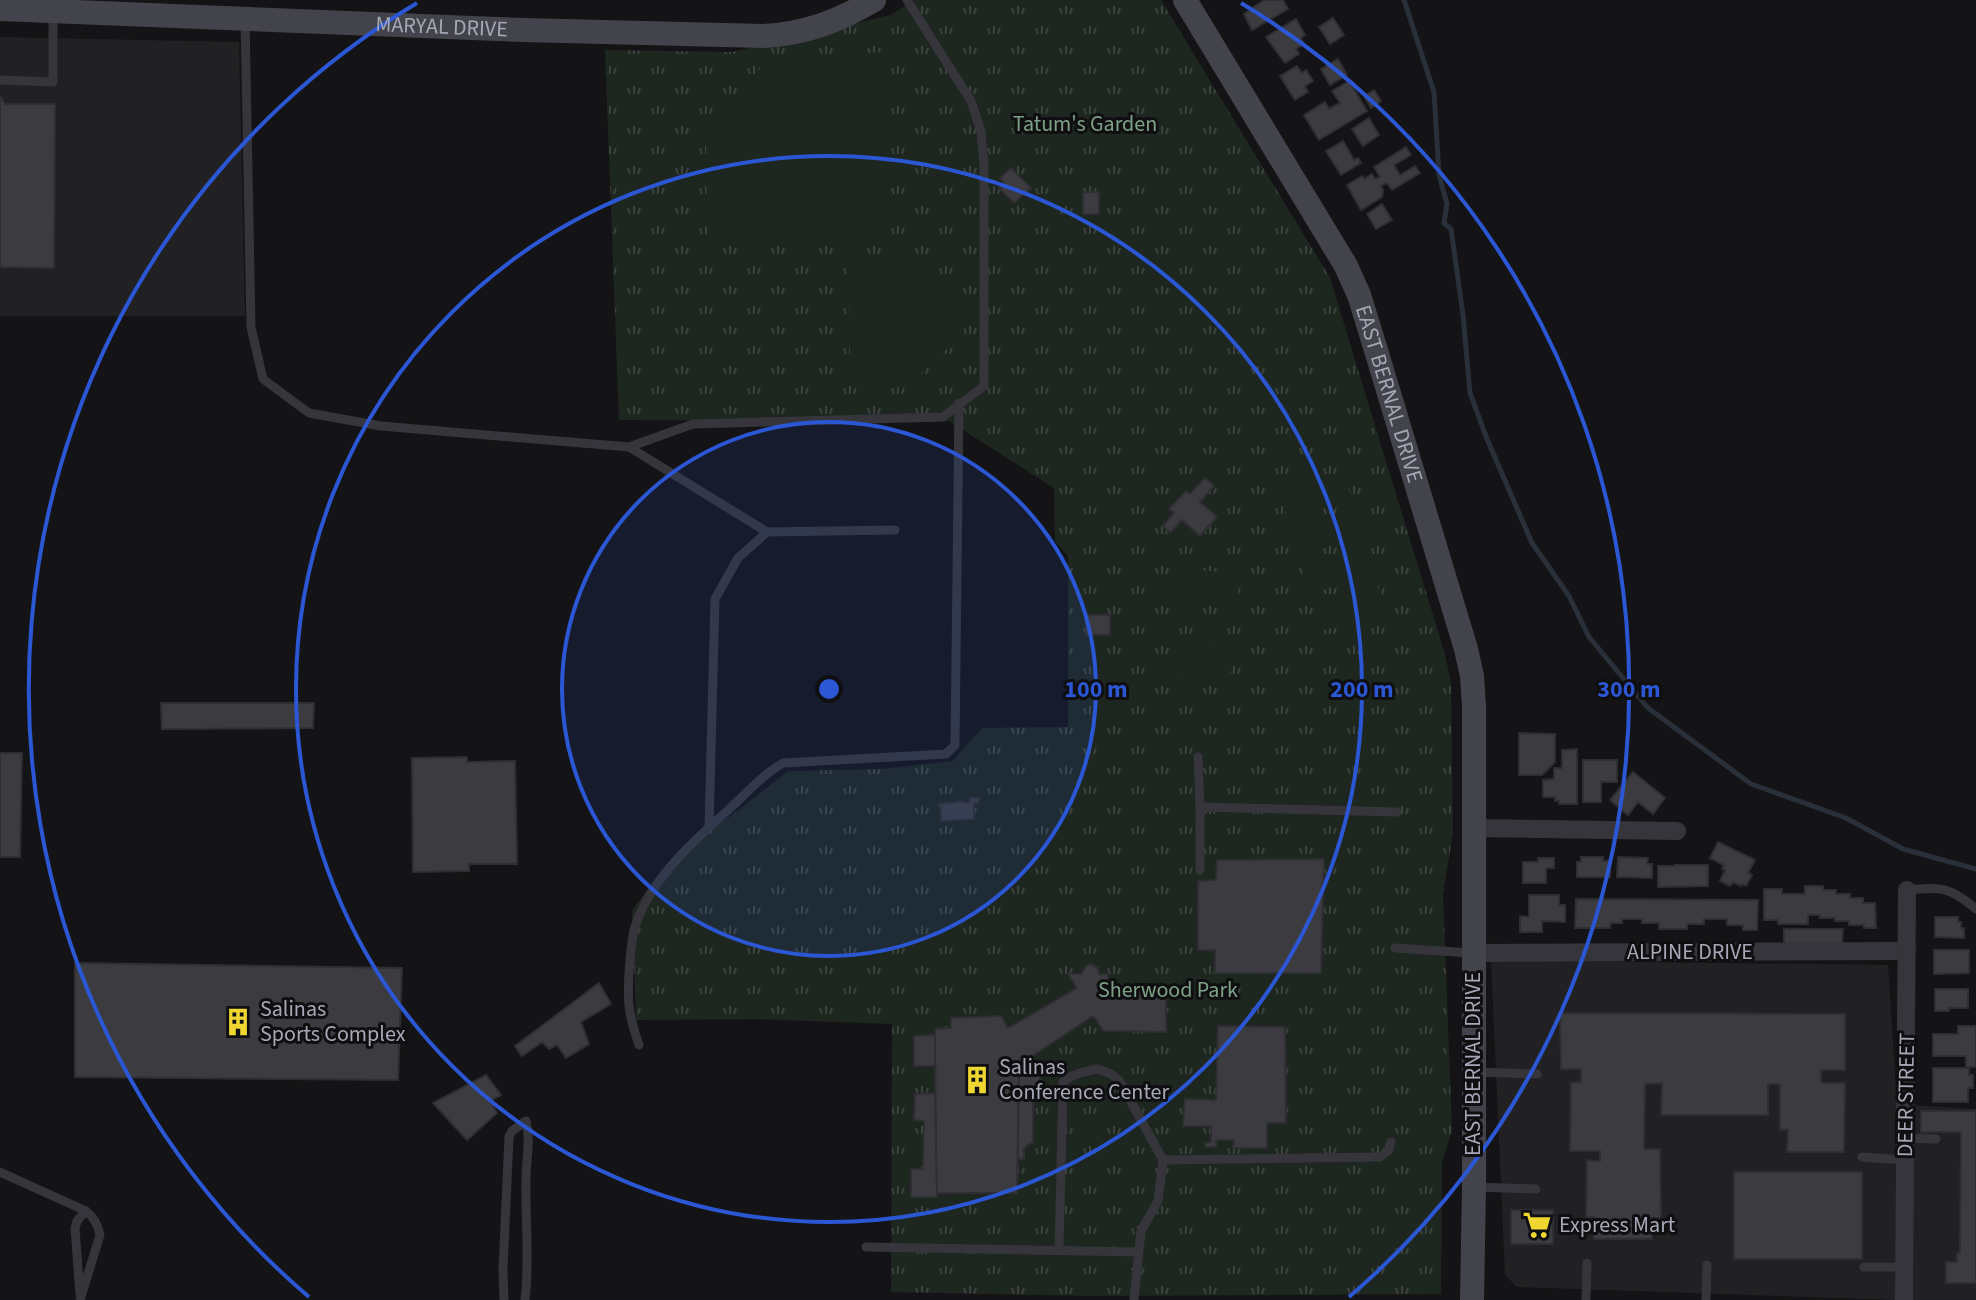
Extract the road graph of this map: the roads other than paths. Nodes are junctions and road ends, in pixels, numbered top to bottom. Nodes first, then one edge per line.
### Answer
1 (874, 0) edge
2 (907, 0) edge
3 (1185, 0) edge
4 (0, 9) edge
5 (53, 10) junction
6 (245, 18) junction
7 (0, 80) edge
8 (959, 403) junction
9 (629, 447) junction
10 (895, 530) dead end
11 (767, 532) junction
12 (1198, 757) dead end
13 (1200, 807) junction
14 (1397, 812) dead end
15 (709, 826) junction
16 (1473, 828) junction
17 (1677, 831) dead end
18 (1200, 870) dead end
19 (1907, 890) joint
20 (1976, 909) edge
21 (1395, 948) dead end
22 (1907, 951) junction
23 (1473, 953) junction
24 (639, 1045) dead end
25 (1473, 1072) junction
26 (1537, 1074) dead end
27 (1905, 1138) junction
28 (1936, 1139) dead end
29 (1391, 1142) dead end
30 (1862, 1157) dead end
31 (1163, 1160) junction
32 (1905, 1160) junction
33 (0, 1172) edge
34 (526, 1178) junction
35 (507, 1180) junction
36 (1474, 1187) junction
37 (1536, 1189) dead end
38 (86, 1211) junction
39 (866, 1247) dead end
40 (1059, 1250) junction
41 (1138, 1252) junction
42 (1587, 1263) dead end
43 (1707, 1265) dead end
44 (1864, 1267) dead end
45 (1904, 1267) junction
46 (80, 1300) edge
47 (504, 1300) edge
48 (525, 1300) edge
49 (1134, 1300) edge
50 (1472, 1300) edge
51 (1586, 1300) edge
52 (1706, 1300) edge
53 (1904, 1300) edge

1 - 6 main road, MARYAL DRIVE
2 - 8 lane
3 - 16 main road, EAST BERNAL DRIVE
4 - 5 main road, MARYAL DRIVE
5 - 6 main road, MARYAL DRIVE
5 - 7 lane
6 - 9 lane
8 - 9 lane
8 - 15 lane
9 - 11 lane
10 - 11 lane
11 - 15 lane
12 - 13 lane
13 - 14 lane
13 - 18 lane
15 - 24 lane
16 - 17 street
16 - 23 main road, EAST BERNAL DRIVE
19 - 20 lane
19 - 22 street, DEER STREET
21 - 23 lane
22 - 23 street, ALPINE DRIVE
22 - 27 street, DEER STREET
23 - 25 main road, EAST BERNAL DRIVE
25 - 26 lane
25 - 36 main road, EAST BERNAL DRIVE
27 - 28 lane
27 - 32 street, DEER STREET
29 - 31 lane
30 - 32 lane
31 - 40 lane
31 - 41 lane
32 - 45 street, DEER STREET
33 - 38 lane
34 - 35 lane
34 - 35 lane
34 - 48 lane
35 - 47 lane
36 - 37 lane
36 - 50 main road, EAST BERNAL DRIVE
38 - 46 lane
38 - 46 lane
39 - 40 lane
40 - 41 lane
41 - 49 lane
42 - 51 lane
43 - 52 lane
44 - 45 lane
45 - 53 street, DEER STREET

